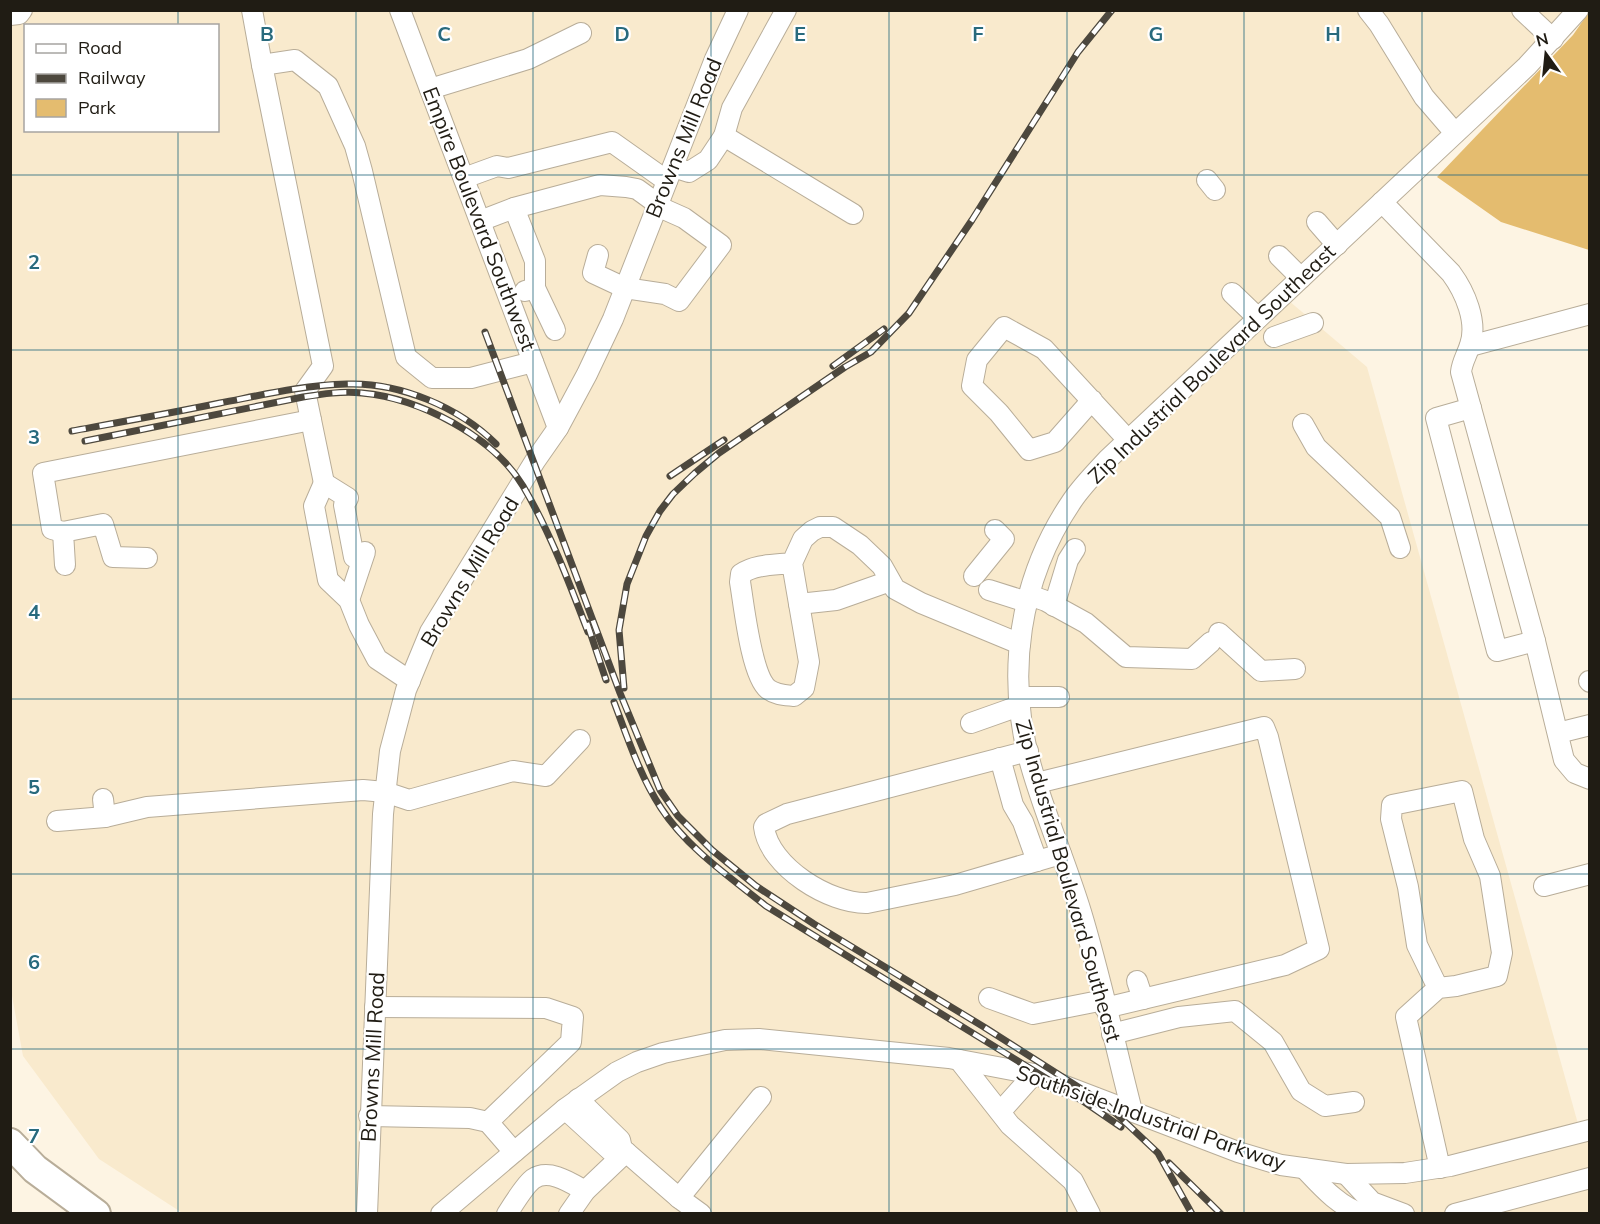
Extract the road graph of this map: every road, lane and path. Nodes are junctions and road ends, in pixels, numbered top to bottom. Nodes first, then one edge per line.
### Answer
1 (22, 10) edge
2 (252, 10) edge
3 (400, 10) edge
4 (738, 10) edge
5 (786, 10) edge
6 (1368, 10) edge
7 (1522, 10) edge
8 (1578, 10) edge
9 (10, 15) edge
10 (581, 33) dead end
11 (1553, 39) junction
12 (262, 64) junction
13 (430, 89) junction
14 (1455, 133) junction
15 (724, 136) junction
16 (670, 174) junction
17 (464, 178) junction
18 (1382, 202) junction
19 (658, 203) junction
20 (514, 208) junction
21 (853, 214) dead end
22 (480, 221) junction
23 (1317, 222) dead end
24 (1336, 245) junction
25 (1279, 256) dead end
26 (591, 270) dead end
27 (1301, 278) junction
28 (535, 288) junction
29 (625, 288) junction
30 (1232, 292) dead end
31 (508, 298) junction
32 (1590, 314) edge
33 (1258, 318) junction
34 (1312, 323) dead end
35 (555, 330) dead end
36 (1274, 337) dead end
37 (1470, 346) junction
38 (533, 362) junction
39 (1092, 400) junction
40 (1471, 408) junction
41 (311, 420) junction
42 (1303, 424) dead end
43 (558, 428) junction
44 (1128, 440) junction
45 (324, 483) junction
46 (995, 530) dead end
47 (63, 532) junction
48 (1400, 548) dead end
49 (1075, 549) dead end
50 (147, 558) dead end
51 (792, 563) junction
52 (65, 565) dead end
53 (974, 576) dead end
54 (890, 581) junction
55 (989, 590) dead end
56 (1028, 598) junction
57 (349, 600) junction
58 (799, 604) junction
59 (1054, 606) junction
60 (1534, 640) junction
61 (1020, 644) junction
62 (1295, 669) dead end
63 (410, 681) junction
64 (1059, 697) dead end
65 (1019, 702) junction
66 (971, 723) dead end
67 (1590, 725) edge
68 (1558, 733) junction
69 (580, 740) dead end
70 (1028, 751) junction
71 (1000, 759) junction
72 (1590, 779) edge
73 (1037, 783) junction
74 (385, 792) junction
75 (57, 821) dead end
76 (1061, 854) junction
77 (1037, 861) junction
78 (1590, 874) edge
79 (1544, 886) dead end
80 (1438, 987) junction
81 (989, 998) dead end
82 (1104, 1004) junction
83 (375, 1007) junction
84 (1112, 1034) junction
85 (958, 1060) junction
86 (999, 1067) junction
87 (1034, 1074) junction
88 (761, 1097) dead end
89 (1354, 1102) dead end
90 (572, 1104) junction
91 (1001, 1111) junction
92 (1132, 1111) junction
93 (369, 1116) junction
94 (488, 1122) junction
95 (1590, 1130) edge
96 (10, 1143) edge
97 (624, 1150) junction
98 (514, 1152) junction
99 (1304, 1168) junction
100 (1440, 1168) junction
101 (1346, 1174) junction
102 (1590, 1178) edge
103 (585, 1191) junction
104 (679, 1198) junction
105 (96, 1214) edge
106 (367, 1214) edge
107 (441, 1214) edge
108 (507, 1214) edge
109 (569, 1214) edge
110 (701, 1214) edge
111 (1090, 1214) edge
112 (1363, 1214) edge
113 (1404, 1214) edge
114 (1455, 1214) edge

1 - 9 street
2 - 12 street
3 - 13 street, Empire Boulevard Southwest
4 - 16 street, Browns Mill Road
5 - 15 street
6 - 14 street
7 - 11 street
8 - 11 street, Zip Industrial Boulevard Southeast
10 - 13 street
11 - 14 street, Zip Industrial Boulevard Southeast
12 - 38 street
12 - 41 street
13 - 17 street, Empire Boulevard Southwest
14 - 18 street, Zip Industrial Boulevard Southeast
15 - 16 street
15 - 21 street
16 - 17 street
16 - 19 street, Browns Mill Road
17 - 22 street, Empire Boulevard Southwest
18 - 24 street, Zip Industrial Boulevard Southeast
18 - 37 street
19 - 20 street
19 - 29 street, Browns Mill Road
19 - 29 street
20 - 22 street
20 - 28 street
22 - 31 street, Empire Boulevard Southwest
23 - 24 street
24 - 27 street, Zip Industrial Boulevard Southeast
25 - 27 street
26 - 29 street
27 - 33 street, Zip Industrial Boulevard Southeast
28 - 31 street
28 - 35 street
29 - 43 street, Browns Mill Road
30 - 33 street
31 - 38 street, Empire Boulevard Southwest
32 - 37 street
33 - 44 street, Zip Industrial Boulevard Southeast
34 - 36 street
37 - 40 street
38 - 43 street, Empire Boulevard Southwest
39 - 39 street
39 - 44 street
40 - 60 street
40 - 60 street
41 - 45 street
41 - 47 street
42 - 48 street
43 - 63 street, Browns Mill Road
44 - 56 street, Zip Industrial Boulevard Southeast
45 - 57 street
45 - 57 street
46 - 53 street
47 - 50 street
47 - 52 street
49 - 59 street
51 - 54 street
51 - 58 street
51 - 58 street
54 - 58 street
54 - 61 street
55 - 56 street
56 - 59 street
56 - 61 street, Zip Industrial Boulevard Southeast
57 - 63 street
59 - 62 street
60 - 68 street
61 - 65 street, Zip Industrial Boulevard Southeast
63 - 74 street, Browns Mill Road
64 - 65 street
65 - 66 street
65 - 70 street, Zip Industrial Boulevard Southeast
67 - 68 street
68 - 72 street
69 - 74 street
70 - 71 street
70 - 73 street, Zip Industrial Boulevard Southeast
71 - 77 street
71 - 77 street
73 - 76 street, Zip Industrial Boulevard Southeast
73 - 82 street
74 - 75 street
74 - 83 street, Browns Mill Road
76 - 77 street
76 - 82 street, Zip Industrial Boulevard Southeast
78 - 79 street
80 - 80 street
80 - 100 street
81 - 82 street
82 - 84 street, Zip Industrial Boulevard Southeast
83 - 93 street, Browns Mill Road
83 - 94 street
84 - 89 street
84 - 92 street, Zip Industrial Boulevard Southeast
85 - 86 street, Southside Industrial Parkway
85 - 90 street, Southside Industrial Parkway
85 - 91 street
86 - 87 street, Southside Industrial Parkway
86 - 91 street
87 - 91 street
87 - 92 street, Southside Industrial Parkway
88 - 104 street
90 - 97 street
90 - 98 street, Southside Industrial Parkway
91 - 111 street
92 - 99 street, Southside Industrial Parkway
93 - 94 street
93 - 106 street, Browns Mill Road
94 - 98 street
95 - 100 street, Southside Industrial Parkway
96 - 105 highway
97 - 103 street
97 - 104 street
98 - 107 street, Southside Industrial Parkway
99 - 101 street, Southside Industrial Parkway
99 - 112 street
100 - 101 street, Southside Industrial Parkway
101 - 113 street
102 - 114 street
103 - 108 street
103 - 109 street
104 - 110 street

